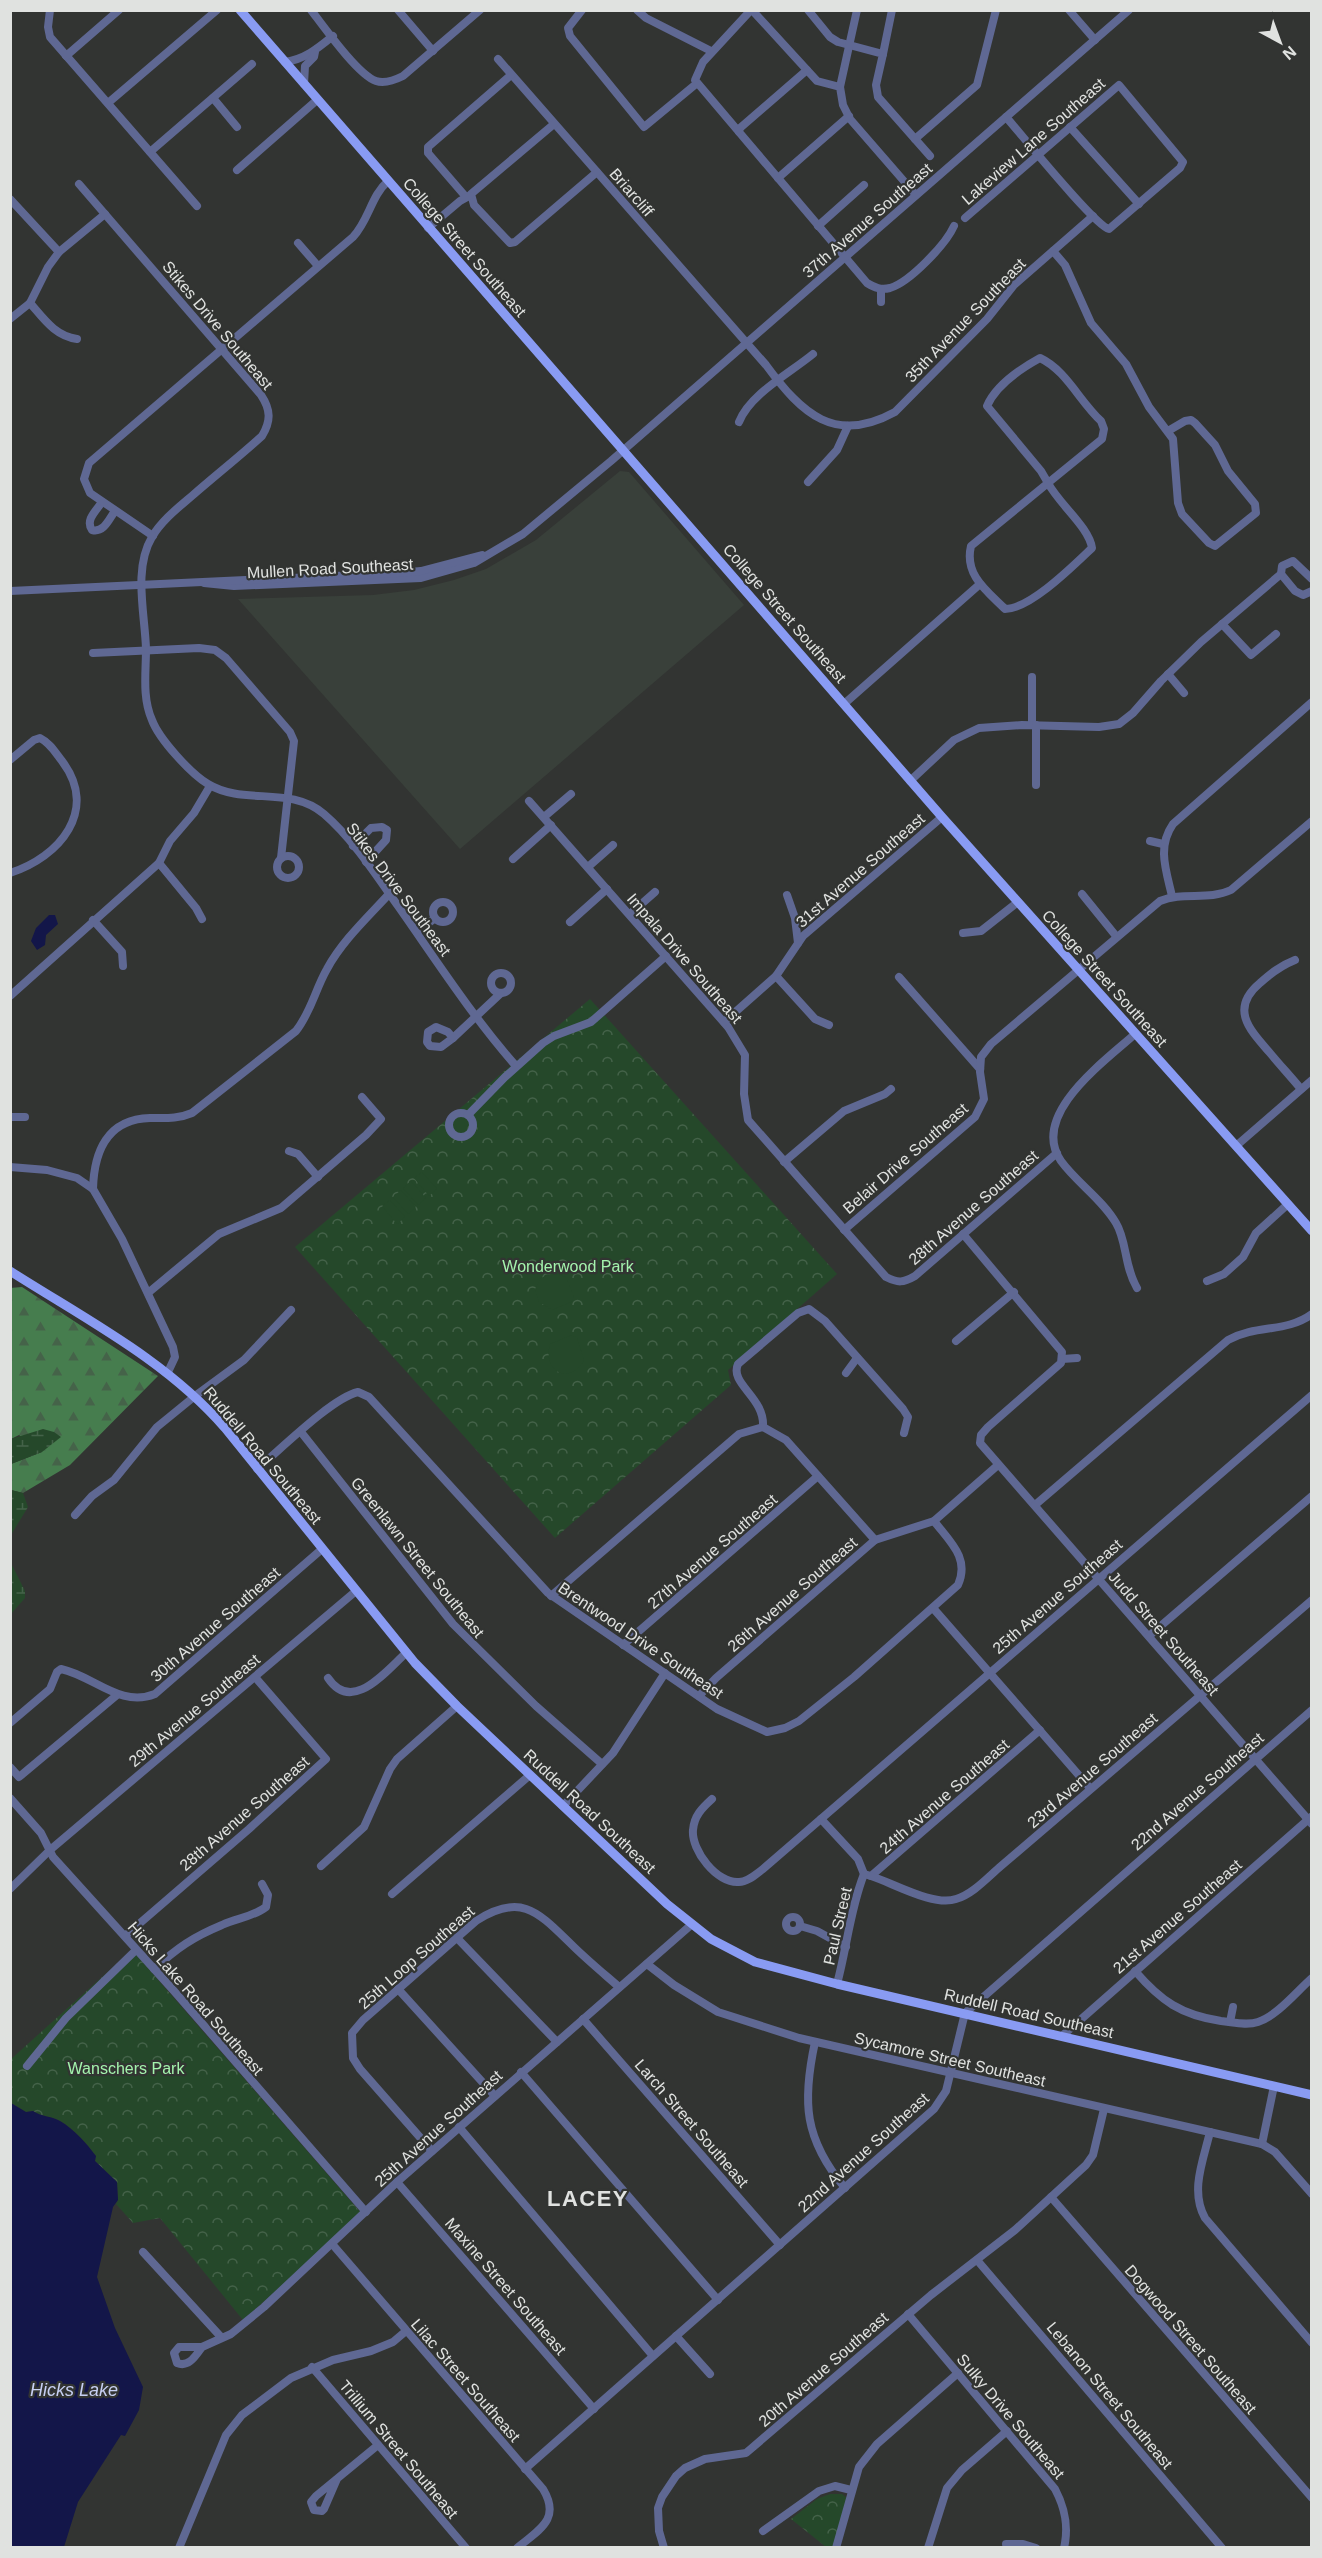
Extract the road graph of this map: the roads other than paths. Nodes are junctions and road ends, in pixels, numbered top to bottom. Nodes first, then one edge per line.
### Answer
1 (50, 10) edge
2 (119, 10) edge
3 (217, 10) edge
4 (240, 10) edge
5 (311, 10) edge
6 (398, 10) edge
7 (480, 10) edge
8 (582, 10) edge
9 (637, 10) edge
10 (751, 10) edge
11 (808, 10) edge
12 (857, 10) edge
13 (892, 10) edge
14 (996, 10) edge
15 (1069, 10) edge
16 (1129, 10) edge
17 (333, 36) junction
18 (1095, 40) junction
19 (849, 45) junction
20 (433, 51) junction
21 (711, 51) junction
22 (315, 52) junction
23 (883, 54) junction
24 (66, 56) junction
25 (498, 59) dead end
26 (285, 62) junction
27 (252, 64) dead end
28 (807, 70) junction
29 (512, 75) junction
30 (304, 84) junction
31 (696, 84) junction
32 (840, 87) junction
33 (213, 98) junction
34 (317, 100) junction
35 (108, 103) junction
36 (849, 116) junction
37 (1006, 117) junction
38 (555, 124) junction
39 (237, 127) dead end
40 (1070, 127) junction
41 (739, 132) junction
42 (915, 139) junction
43 (150, 152) junction
44 (1038, 154) junction
45 (930, 156) dead end
46 (237, 170) dead end
47 (597, 172) junction
48 (778, 178) junction
49 (388, 181) junction
50 (79, 184) dead end
51 (864, 185) dead end
52 (916, 195) junction
53 (468, 197) junction
54 (10, 198) edge
55 (1139, 204) junction
56 (197, 206) dead end
57 (105, 214) junction
58 (1093, 216) junction
59 (965, 218) dead end
60 (818, 226) junction
61 (954, 226) dead end
62 (428, 228) junction
63 (298, 243) dead end
64 (1053, 251) junction
65 (59, 252) junction
66 (845, 257) junction
67 (318, 266) junction
68 (881, 289) junction
69 (881, 302) dead end
70 (30, 303) junction
71 (10, 319) edge
72 (77, 339) dead end
73 (746, 343) junction
74 (222, 350) junction
75 (813, 354) dead end
76 (778, 381) junction
77 (739, 422) dead end
78 (848, 426) junction
79 (1168, 431) junction
80 (624, 450) junction
81 (808, 482) dead end
82 (1048, 483) junction
83 (102, 502) junction
84 (116, 511) junction
85 (153, 536) junction
86 (1281, 574) junction
87 (1311, 579) edge
88 (980, 584) junction
89 (142, 585) junction
90 (10, 591) edge
91 (1311, 591) edge
92 (1222, 624) junction
93 (1276, 634) dead end
94 (146, 652) junction
95 (93, 653) dead end
96 (1168, 674) junction
97 (1032, 677) dead end
98 (1184, 693) dead end
99 (1311, 702) edge
100 (844, 704) junction
101 (1034, 725) junction
102 (10, 760) edge
103 (910, 781) junction
104 (1036, 785) dead end
105 (210, 786) junction
106 (571, 794) dead end
107 (287, 797) junction
108 (529, 801) dead end
109 (544, 817) junction
110 (942, 817) junction
111 (1311, 821) edge
112 (551, 825) junction
113 (1150, 841) dead end
114 (1163, 844) junction
115 (613, 845) dead end
116 (353, 846) junction
117 (281, 858) dead end
118 (513, 859) dead end
119 (366, 862) junction
120 (159, 863) junction
121 (588, 867) junction
122 (10, 873) edge
123 (607, 889) junction
124 (655, 892) dead end
125 (389, 894) junction
126 (1082, 894) dead end
127 (787, 895) dead end
128 (1172, 896) junction
129 (1215, 896) junction
130 (1018, 902) junction
131 (1217, 907) dead end
132 (630, 914) junction
133 (202, 918) dead end
134 (435, 918) dead end
135 (93, 920) junction
136 (570, 921) dead end
137 (417, 932) junction
138 (963, 933) dead end
139 (1116, 936) junction
140 (798, 943) junction
141 (666, 956) junction
142 (1295, 960) dead end
143 (123, 966) dead end
144 (1077, 969) junction
145 (776, 976) junction
146 (898, 977) dead end
147 (501, 993) dead end
148 (10, 996) edge
149 (475, 1016) junction
150 (724, 1022) junction
151 (829, 1025) dead end
152 (1135, 1034) junction
153 (453, 1038) dead end
154 (516, 1066) junction
155 (980, 1069) junction
156 (1311, 1080) edge
157 (891, 1089) dead end
158 (1301, 1089) junction
159 (362, 1097) dead end
160 (468, 1115) dead end
161 (10, 1117) edge
162 (26, 1117) dead end
163 (1236, 1146) junction
164 (289, 1151) dead end
165 (1057, 1153) junction
166 (784, 1162) junction
167 (10, 1167) edge
168 (318, 1177) junction
169 (93, 1190) junction
170 (1288, 1204) junction
171 (844, 1230) junction
172 (1311, 1231) edge
173 (963, 1234) junction
174 (10, 1271) edge
175 (1207, 1281) dead end
176 (898, 1282) joint
177 (1137, 1288) dead end
178 (1014, 1292) junction
179 (148, 1293) junction
180 (291, 1310) dead end
181 (1311, 1314) edge
182 (956, 1341) dead end
183 (857, 1358) junction
184 (1077, 1358) dead end
185 (1062, 1359) junction
186 (168, 1372) junction
187 (846, 1373) dead end
188 (195, 1395) junction
189 (1311, 1395) edge
190 (763, 1427) junction
191 (301, 1432) junction
192 (904, 1433) dead end
193 (998, 1465) junction
194 (257, 1469) junction
195 (818, 1476) junction
196 (1311, 1496) edge
197 (1035, 1505) junction
198 (75, 1515) dead end
199 (934, 1521) junction
200 (875, 1540) junction
201 (322, 1549) junction
202 (1099, 1578) junction
203 (356, 1591) junction
204 (551, 1596) junction
205 (1311, 1600) edge
206 (933, 1608) junction
207 (1149, 1636) junction
208 (623, 1645) junction
209 (406, 1653) junction
210 (665, 1673) junction
211 (990, 1673) junction
212 (255, 1677) junction
213 (328, 1678) dead end
214 (117, 1695) junction
215 (1200, 1695) junction
216 (699, 1696) junction
217 (457, 1706) junction
218 (1311, 1710) edge
219 (10, 1723) edge
220 (1040, 1731) junction
221 (1255, 1758) junction
222 (602, 1764) junction
223 (10, 1767) edge
224 (530, 1775) junction
225 (1090, 1788) junction
226 (10, 1798) edge
227 (712, 1799) dead end
228 (563, 1806) junction
229 (821, 1819) junction
230 (1310, 1820) edge
231 (50, 1850) junction
232 (321, 1866) dead end
233 (868, 1875) junction
234 (262, 1884) dead end
235 (10, 1889) edge
236 (392, 1894) dead end
237 (691, 1925) junction
238 (800, 1926) dead end
239 (125, 1936) junction
240 (457, 1938) junction
241 (846, 1947) junction
242 (136, 1950) junction
243 (647, 1964) junction
244 (154, 1969) junction
245 (1135, 1971) junction
246 (1311, 1978) edge
247 (837, 1984) junction
248 (620, 1987) junction
249 (398, 1989) junction
250 (1233, 2007) dead end
251 (965, 2013) junction
252 (583, 2019) junction
253 (1230, 2022) junction
254 (1062, 2036) junction
255 (557, 2042) junction
256 (815, 2042) junction
257 (27, 2066) dead end
258 (522, 2072) junction
259 (950, 2072) junction
260 (1274, 2086) junction
261 (1310, 2092) edge
262 (495, 2096) junction
263 (1104, 2109) junction
264 (459, 2127) junction
265 (1210, 2132) junction
266 (1262, 2144) junction
267 (432, 2151) junction
268 (397, 2182) junction
269 (845, 2188) junction
270 (1311, 2194) edge
271 (1050, 2197) junction
272 (366, 2212) junction
273 (333, 2245) junction
274 (780, 2245) junction
275 (143, 2252) dead end
276 (977, 2260) junction
277 (718, 2300) junction
278 (908, 2314) junction
279 (406, 2331) junction
280 (676, 2336) junction
281 (221, 2337) junction
282 (1311, 2343) edge
283 (202, 2347) dead end
284 (653, 2356) junction
285 (312, 2367) junction
286 (958, 2373) junction
287 (710, 2374) dead end
288 (594, 2409) junction
289 (1007, 2431) junction
290 (378, 2445) junction
291 (525, 2469) junction
292 (337, 2479) dead end
293 (851, 2490) junction
294 (1311, 2498) edge
295 (763, 2531) dead end
296 (1006, 2544) dead end
297 (178, 2547) edge
298 (466, 2547) edge
299 (518, 2547) edge
300 (664, 2547) edge
301 (836, 2547) edge
302 (928, 2547) edge
303 (1036, 2547) edge
304 (1064, 2547) edge
305 (1222, 2547) edge

1 - 24 street
2 - 24 street
3 - 35 street
4 - 26 main road, College Street Southeast
5 - 17 street
6 - 20 street
7 - 20 street
8 - 31 street
9 - 21 street
10 - 21 street
10 - 28 street
11 - 19 street
12 - 19 street
13 - 23 street
14 - 42 street
15 - 18 street
16 - 18 street, 37th Avenue Southeast
17 - 20 street
17 - 22 street
18 - 37 street, 37th Avenue Southeast
19 - 23 street
19 - 32 street
21 - 31 street
22 - 26 street
22 - 30 street
23 - 42 street
24 - 35 street
25 - 29 street, Briarcliff
26 - 30 main road, College Street Southeast
27 - 33 street
28 - 32 street
28 - 41 street
29 - 38 street, Briarcliff
29 - 53 street
30 - 34 main road, College Street Southeast
31 - 41 street
32 - 36 street
33 - 39 street
33 - 43 street
34 - 46 street
34 - 49 main road, College Street Southeast
35 - 43 street
36 - 48 street
36 - 52 street
37 - 44 street
37 - 52 street, 37th Avenue Southeast
38 - 47 street, Briarcliff
38 - 53 street
40 - 44 street, Lakeview Lane Southeast
40 - 55 street
40 - 55 street, Lakeview Lane Southeast
41 - 48 street
42 - 45 street
43 - 56 street
44 - 58 street
44 - 59 street, Lakeview Lane Southeast
47 - 53 street
47 - 73 street, Briarcliff
48 - 60 street
49 - 62 main road, College Street Southeast
49 - 67 street
50 - 57 street, Stikes Drive Southeast
51 - 60 street
52 - 66 street, 37th Avenue Southeast
53 - 62 street
54 - 65 street
55 - 58 street
57 - 65 street
57 - 74 street, Stikes Drive Southeast
58 - 64 street, 35th Avenue Southeast
60 - 66 street
61 - 68 street
62 - 80 main road, College Street Southeast
63 - 67 street
64 - 78 street, 35th Avenue Southeast
64 - 79 street
65 - 70 street
66 - 68 street
66 - 73 street, 37th Avenue Southeast
67 - 74 street
68 - 69 street
70 - 71 street
70 - 72 street
73 - 76 street, Briarcliff
73 - 80 street, 37th Avenue Southeast
74 - 83 street
74 - 85 street, Stikes Drive Southeast
75 - 76 street
76 - 77 street
76 - 78 street, Briarcliff
78 - 81 street
79 - 79 street
80 - 89 street, Mullen Road Southeast
80 - 100 main road, College Street Southeast
82 - 82 street
82 - 88 street
82 - 88 street
83 - 84 street
83 - 84 street
84 - 85 street
85 - 89 street, Stikes Drive Southeast
86 - 87 street
86 - 91 street
86 - 92 street
88 - 100 street
89 - 90 street, Mullen Road Southeast
89 - 94 street, Stikes Drive Southeast
92 - 93 street
92 - 96 street
94 - 95 street
94 - 105 street, Stikes Drive Southeast
94 - 107 street
96 - 98 street
96 - 101 street
97 - 101 street
99 - 114 street
100 - 103 main road, College Street Southeast
101 - 103 street
101 - 104 street
102 - 122 street
103 - 110 main road, College Street Southeast
105 - 107 street, Stikes Drive Southeast
105 - 120 street
106 - 109 street
107 - 116 street, Stikes Drive Southeast
107 - 117 street
108 - 109 street, Impala Drive Southeast
109 - 112 street, Impala Drive Southeast
110 - 130 main road, College Street Southeast
110 - 140 street, 31st Avenue Southeast
111 - 129 street
112 - 118 street
112 - 121 street, Impala Drive Southeast
113 - 114 street
114 - 128 street
115 - 121 street
116 - 119 street, Stikes Drive Southeast
116 - 119 street
119 - 125 street, Stikes Drive Southeast
120 - 133 street
120 - 135 street
121 - 123 street, Impala Drive Southeast
123 - 132 street, Impala Drive Southeast
123 - 136 street
124 - 132 street
125 - 137 street, Stikes Drive Southeast
125 - 169 street
126 - 139 street
127 - 140 street
128 - 129 street
128 - 139 street
129 - 131 street
130 - 138 street
130 - 144 main road, College Street Southeast
132 - 141 street, Impala Drive Southeast
134 - 137 street
135 - 143 street
135 - 148 street
137 - 149 street, Stikes Drive Southeast
139 - 144 street
140 - 145 street, 31st Avenue Southeast
141 - 150 street, Impala Drive Southeast
141 - 154 street
142 - 158 street
144 - 152 main road, College Street Southeast
144 - 155 street
145 - 150 street, 31st Avenue Southeast
145 - 151 street
146 - 155 street
147 - 149 street
149 - 153 street
149 - 154 street, Stikes Drive Southeast
150 - 166 street, Impala Drive Southeast
152 - 163 main road, College Street Southeast
152 - 165 street, 28th Avenue Southeast
154 - 160 street
155 - 171 street, Belair Drive Southeast
156 - 158 street
157 - 166 street
158 - 163 street
159 - 168 street
161 - 162 street
163 - 170 main road, College Street Southeast
164 - 168 street
165 - 173 street, 28th Avenue Southeast
165 - 177 street
166 - 171 street, Impala Drive Southeast
167 - 169 street
168 - 179 street
169 - 179 street
170 - 172 main road, College Street Southeast
170 - 175 street
171 - 176 street, Impala Drive Southeast
173 - 176 street, 28th Avenue Southeast
173 - 178 street
174 - 186 main road, Ruddell Road Southeast
178 - 182 street
178 - 185 street
179 - 186 street
180 - 188 street
181 - 197 street
183 - 187 street
183 - 190 street
183 - 192 street
184 - 185 street
185 - 193 street, Judd Street Southeast
186 - 188 main road, Ruddell Road Southeast
188 - 194 main road, Ruddell Road Southeast
188 - 198 street
189 - 202 street, 25th Avenue Southeast
190 - 195 street
190 - 204 street
191 - 194 street, Brentwood Drive Southeast
191 - 204 street, Brentwood Drive Southeast
191 - 222 street, Greenlawn Street Southeast
193 - 197 street, Judd Street Southeast
193 - 199 street, 26th Avenue Southeast
194 - 201 main road, Ruddell Road Southeast
195 - 200 street
195 - 208 street, 27th Avenue Southeast
196 - 207 street
197 - 202 street, Judd Street Southeast
199 - 200 street, 26th Avenue Southeast
199 - 206 street, Brentwood Drive Southeast
200 - 216 street, 26th Avenue Southeast
201 - 203 main road, Ruddell Road Southeast
201 - 214 street, 30th Avenue Southeast
202 - 207 street, Judd Street Southeast
202 - 211 street, 25th Avenue Southeast
203 - 209 main road, Ruddell Road Southeast
203 - 212 street, 29th Avenue Southeast
204 - 208 street, Brentwood Drive Southeast
205 - 215 street, 23rd Avenue Southeast
206 - 211 street
206 - 216 street, Brentwood Drive Southeast
207 - 215 street, Judd Street Southeast
208 - 210 street, Brentwood Drive Southeast
209 - 213 street
209 - 217 main road, Ruddell Road Southeast
210 - 216 street, Brentwood Drive Southeast
210 - 222 street
211 - 220 street
211 - 229 street, 25th Avenue Southeast
212 - 231 street, 29th Avenue Southeast
212 - 239 street, 28th Avenue Southeast
214 - 219 street
214 - 223 street
215 - 221 street, Judd Street Southeast
215 - 225 street, 23rd Avenue Southeast
217 - 224 main road, Ruddell Road Southeast
217 - 232 street
218 - 221 street, 22nd Avenue Southeast
220 - 225 street
220 - 233 street, 24th Avenue Southeast
221 - 230 street, Judd Street Southeast
221 - 251 street, 22nd Avenue Southeast
222 - 228 street
224 - 228 main road, Ruddell Road Southeast
224 - 236 street
225 - 233 street, 23rd Avenue Southeast
226 - 231 street, Hicks Lake Road Southeast
227 - 229 street, 25th Avenue Southeast
228 - 237 main road, Ruddell Road Southeast
229 - 233 street
230 - 245 street, 21st Avenue Southeast
231 - 235 street, 29th Avenue Southeast
231 - 239 street, Hicks Lake Road Southeast
233 - 241 street, Paul Street
234 - 244 street
237 - 243 street, 25th Avenue Southeast
237 - 247 main road, Ruddell Road Southeast
238 - 241 street
239 - 242 street, Hicks Lake Road Southeast
240 - 248 street, 25th Loop Southeast
240 - 249 street, 25th Loop Southeast
240 - 255 street
241 - 247 street, Paul Street
242 - 244 street, Hicks Lake Road Southeast
242 - 257 street
243 - 248 street, 25th Avenue Southeast
243 - 256 street, Sycamore Street Southeast
244 - 272 street, Hicks Lake Road Southeast
245 - 253 street
245 - 254 street, 21st Avenue Southeast
246 - 253 street
247 - 251 main road, Ruddell Road Southeast
248 - 252 street, 25th Avenue Southeast
249 - 262 street
249 - 267 street, 25th Loop Southeast
250 - 253 street
251 - 254 main road, Ruddell Road Southeast
251 - 259 street, 22nd Avenue Southeast
252 - 255 street, 25th Avenue Southeast
252 - 274 street, Larch Street Southeast
254 - 260 main road, Ruddell Road Southeast
255 - 258 street, 25th Avenue Southeast
256 - 259 street, Sycamore Street Southeast
256 - 269 street
258 - 262 street, 25th Avenue Southeast
258 - 277 street
259 - 263 street, Sycamore Street Southeast
259 - 269 street, 22nd Avenue Southeast
260 - 261 main road, Ruddell Road Southeast
260 - 266 street
262 - 264 street, 25th Avenue Southeast
263 - 265 street, Sycamore Street Southeast
263 - 271 street, 20th Avenue Southeast
264 - 267 street, 25th Avenue Southeast
264 - 284 street
265 - 266 street, Sycamore Street Southeast
265 - 282 street
266 - 270 street
267 - 268 street, 25th Avenue Southeast
268 - 272 street, 25th Avenue Southeast
268 - 288 street, Maxine Street Southeast
269 - 274 street, 22nd Avenue Southeast
271 - 276 street, 20th Avenue Southeast
271 - 294 street, Dogwood Street Southeast
272 - 273 street, 25th Avenue Southeast
273 - 279 street, Lilac Street Southeast
273 - 281 street, 25th Avenue Southeast
274 - 277 street, 22nd Avenue Southeast
275 - 281 street
276 - 278 street, 20th Avenue Southeast
276 - 305 street, Lebanon Street Southeast
277 - 280 street, 22nd Avenue Southeast
278 - 286 street, Sulky Drive Southeast
278 - 300 street, 20th Avenue Southeast
279 - 285 street
279 - 291 street, Lilac Street Southeast
280 - 284 street, 22nd Avenue Southeast
280 - 287 street
281 - 283 street, 25th Avenue Southeast
284 - 288 street, 22nd Avenue Southeast
285 - 290 street, Trillium Street Southeast
285 - 297 street
286 - 289 street, Sulky Drive Southeast
286 - 293 street
288 - 291 street, 22nd Avenue Southeast
289 - 302 street
289 - 304 street, Sulky Drive Southeast
290 - 292 street
290 - 298 street, Trillium Street Southeast
291 - 299 street, Lilac Street Southeast
293 - 295 street
293 - 301 street
296 - 303 street

